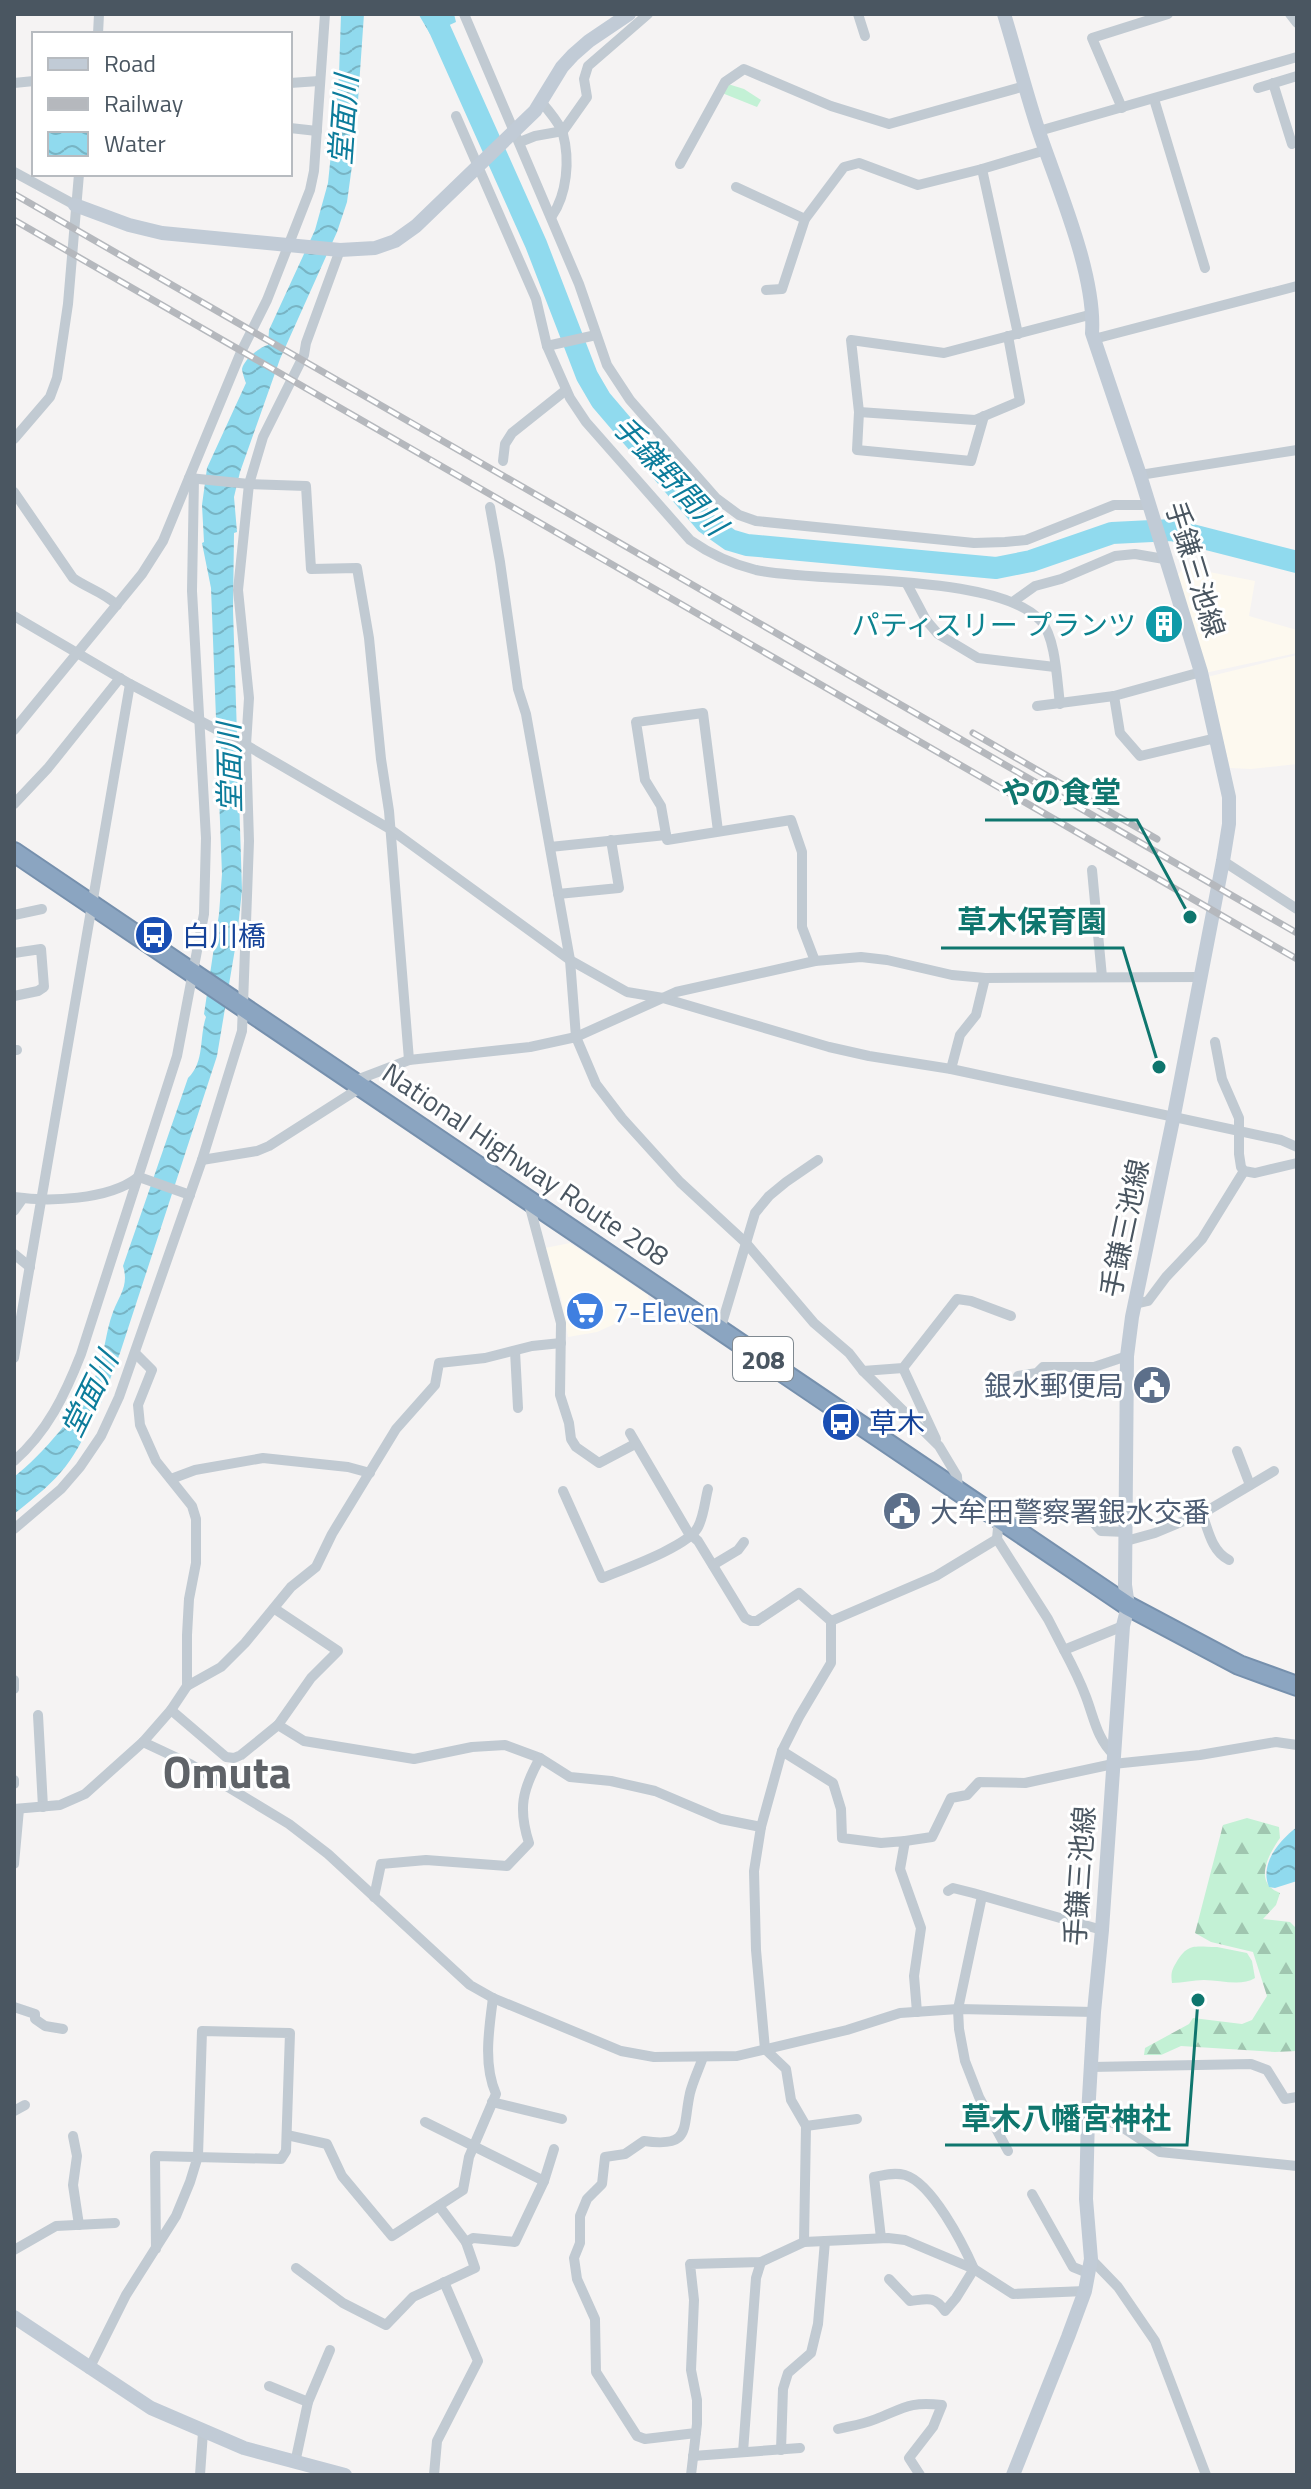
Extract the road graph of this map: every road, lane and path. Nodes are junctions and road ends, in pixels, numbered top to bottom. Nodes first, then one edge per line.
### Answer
1 (325, 14) edge
2 (464, 14) edge
3 (629, 14) edge
4 (648, 14) edge
5 (858, 14) edge
6 (1004, 14) edge
7 (1168, 14) edge
8 (1290, 14) edge
9 (1297, 23) edge
10 (865, 36) dead end
11 (1297, 57) edge
12 (1281, 62) junction
13 (1292, 77) edge
14 (319, 81) junction
15 (292, 83) edge
16 (1273, 83) junction
17 (1025, 86) junction
18 (1258, 88) dead end
19 (1154, 99) junction
20 (541, 101) junction
21 (1122, 108) junction
22 (456, 116) dead end
23 (292, 128) edge
24 (317, 131) junction
25 (563, 131) junction
26 (1039, 131) junction
27 (516, 136) junction
28 (1292, 144) dead end
29 (1046, 150) junction
30 (680, 164) dead end
31 (478, 166) junction
32 (982, 169) junction
33 (14, 172) edge
34 (79, 176) edge
35 (736, 187) dead end
36 (75, 205) junction
37 (552, 216) junction
38 (805, 219) junction
39 (289, 246) junction
40 (340, 250) junction
41 (1205, 268) dead end
42 (1297, 286) edge
43 (766, 290) dead end
44 (1093, 314) junction
45 (596, 335) junction
46 (1013, 335) junction
47 (1094, 339) junction
48 (547, 346) junction
49 (566, 390) junction
50 (859, 412) junction
51 (984, 416) junction
52 (14, 439) edge
53 (1297, 450) edge
54 (503, 461) dead end
55 (1140, 475) junction
56 (192, 478) junction
57 (245, 483) junction
58 (14, 492) edge
59 (1149, 505) junction
60 (490, 507) dead end
61 (1164, 559) junction
62 (907, 584) junction
63 (1014, 601) junction
64 (117, 605) junction
65 (14, 616) edge
66 (76, 653) junction
67 (1055, 667) junction
68 (1201, 672) junction
69 (125, 681) junction
70 (1114, 696) junction
71 (1060, 704) junction
72 (1037, 706) dead end
73 (201, 723) junction
74 (14, 730) edge
75 (1216, 738) junction
76 (246, 745) junction
77 (14, 804) edge
78 (390, 829) junction
79 (718, 831) junction
80 (666, 835) junction
81 (611, 840) junction
82 (550, 847) junction
83 (14, 852) edge
84 (1223, 861) junction
85 (1092, 870) dead end
86 (558, 894) junction
87 (92, 904) junction
88 (42, 909) dead end
89 (1297, 909) edge
90 (14, 915) edge
91 (14, 953) edge
92 (570, 960) junction
93 (815, 961) junction
94 (194, 976) junction
95 (1102, 977) junction
96 (1201, 977) junction
97 (985, 978) junction
98 (14, 996) edge
99 (663, 998) junction
100 (242, 1008) junction
101 (576, 1037) junction
102 (1215, 1042) dead end
103 (409, 1060) junction
104 (951, 1069) junction
105 (358, 1084) junction
106 (1174, 1115) junction
107 (1238, 1130) junction
108 (1297, 1147) edge
109 (202, 1160) junction
110 (818, 1160) dead end
111 (1297, 1163) edge
112 (1244, 1171) junction
113 (139, 1177) junction
114 (190, 1195) junction
115 (19, 1197) edge
116 (528, 1198) junction
117 (42, 1199) junction
118 (14, 1211) edge
119 (746, 1243) junction
120 (14, 1254) edge
121 (30, 1267) junction
122 (1135, 1304) junction
123 (1011, 1316) dead end
124 (720, 1330) junction
125 (561, 1343) junction
126 (515, 1351) junction
127 (136, 1354) junction
128 (1127, 1356) junction
129 (14, 1358) edge
130 (903, 1368) junction
131 (863, 1371) junction
132 (1018, 1376) dead end
133 (518, 1408) dead end
134 (630, 1433) dead end
135 (635, 1444) junction
136 (939, 1446) junction
137 (1237, 1451) dead end
138 (14, 1461) edge
139 (1274, 1471) dead end
140 (370, 1473) junction
141 (171, 1479) junction
142 (1250, 1485) junction
143 (708, 1489) dead end
144 (563, 1491) dead end
145 (958, 1492) junction
146 (1202, 1513) junction
147 (1001, 1527) junction
148 (14, 1529) edge
149 (691, 1535) junction
150 (1126, 1537) junction
151 (744, 1542) dead end
152 (1229, 1560) dead end
153 (713, 1565) junction
154 (1128, 1606) junction
155 (275, 1609) junction
156 (831, 1621) junction
157 (1123, 1626) junction
158 (1064, 1650) junction
159 (14, 1680) edge
160 (187, 1686) junction
161 (1297, 1686) edge
162 (14, 1689) edge
163 (171, 1710) junction
164 (38, 1715) dead end
165 (278, 1725) junction
166 (143, 1742) junction
167 (1297, 1745) edge
168 (782, 1751) junction
169 (540, 1758) junction
170 (1113, 1760) junction
171 (43, 1807) junction
172 (17, 1809) edge
173 (761, 1827) junction
174 (905, 1841) junction
175 (14, 1864) edge
176 (948, 1891) dead end
177 (982, 1896) junction
178 (374, 1897) junction
179 (1102, 1930) junction
180 (493, 1998) junction
181 (14, 2007) edge
182 (958, 2009) junction
183 (917, 2012) junction
184 (1094, 2012) junction
185 (63, 2029) dead end
186 (765, 2049) junction
187 (703, 2057) junction
188 (1091, 2067) junction
189 (1297, 2097) edge
190 (492, 2102) junction
191 (25, 2105) dead end
192 (14, 2111) edge
193 (1088, 2115) junction
194 (562, 2119) dead end
195 (857, 2119) dead end
196 (425, 2122) dead end
197 (806, 2126) junction
198 (287, 2135) junction
199 (73, 2136) dead end
200 (473, 2146) junction
201 (554, 2149) dead end
202 (1008, 2151) dead end
203 (198, 2156) junction
204 (1297, 2166) edge
205 (544, 2181) junction
206 (1032, 2194) dead end
207 (439, 2206) junction
208 (115, 2223) dead end
209 (79, 2225) junction
210 (881, 2238) junction
211 (825, 2241) junction
212 (466, 2242) junction
213 (804, 2242) junction
214 (156, 2249) junction
215 (14, 2250) edge
216 (761, 2262) junction
217 (1090, 2266) junction
218 (296, 2268) dead end
219 (974, 2269) junction
220 (889, 2279) dead end
221 (444, 2282) junction
222 (1085, 2291) junction
223 (14, 2317) edge
224 (330, 2350) dead end
225 (89, 2369) junction
226 (269, 2386) dead end
227 (308, 2402) junction
228 (838, 2429) dead end
229 (203, 2432) junction
230 (696, 2433) junction
231 (800, 2448) dead end
232 (781, 2450) junction
233 (743, 2452) junction
234 (693, 2456) junction
235 (295, 2463) junction
236 (200, 2475) edge
237 (345, 2475) edge
238 (434, 2475) edge
239 (691, 2475) edge
240 (920, 2475) edge
241 (1013, 2475) edge
242 (1206, 2475) edge

1 - 14 street
2 - 27 street
3 - 20 main road
4 - 25 street
5 - 10 street
6 - 17 main road, 手鎌三池線
7 - 21 street
8 - 9 street
11 - 12 street
12 - 13 street
12 - 19 street
13 - 16 street
14 - 15 street
14 - 24 street
16 - 18 street
16 - 28 street
17 - 26 main road, 手鎌三池線
17 - 30 street
19 - 21 street
19 - 41 street
20 - 25 street
20 - 27 main road
21 - 26 street
22 - 31 street
23 - 24 street
24 - 39 street
25 - 27 street
25 - 37 street
26 - 29 main road, 手鎌三池線
27 - 31 main road
27 - 37 street
29 - 32 street
29 - 44 main road, 手鎌三池線
31 - 40 main road
31 - 48 street
32 - 38 street
32 - 46 street
33 - 36 street
34 - 36 street
35 - 38 street
36 - 39 main road
36 - 52 street
37 - 45 street
38 - 43 street
39 - 40 main road
39 - 56 street
40 - 57 street
42 - 47 street
44 - 46 street
44 - 47 main road, 手鎌三池線
45 - 48 street
45 - 59 street
46 - 50 street
46 - 51 street
47 - 55 main road, 手鎌三池線
48 - 49 street
49 - 54 street
49 - 62 street
50 - 51 street
50 - 51 street
53 - 55 street
55 - 59 main road, 手鎌三池線
56 - 57 street
56 - 64 street
56 - 73 street
57 - 76 street
57 - 78 street
58 - 64 street
59 - 61 main road, 手鎌三池線
60 - 82 street
61 - 63 street
61 - 68 main road, 手鎌三池線
62 - 63 street
62 - 67 street
63 - 67 street
64 - 66 street
65 - 66 street
66 - 69 street
66 - 74 street
67 - 71 street
68 - 70 street
68 - 75 main road, 手鎌三池線
69 - 73 street
69 - 77 street
69 - 87 street
70 - 71 street
70 - 75 street
71 - 72 street
73 - 76 street
73 - 94 street
75 - 84 main road, 手鎌三池線
76 - 78 street
76 - 100 street
78 - 92 street
78 - 103 street
79 - 80 street
79 - 80 street
79 - 93 street
80 - 81 street
81 - 82 street
81 - 86 street
82 - 86 street
83 - 87 highway, National Highway Route 208 / 208
84 - 89 street
84 - 96 main road, 手鎌三池線
85 - 95 street
86 - 92 street
87 - 94 highway, National Highway Route 208 / 208
87 - 117 street
88 - 90 street
91 - 98 street
92 - 99 street
92 - 101 street
93 - 97 street
93 - 99 street
94 - 100 highway, National Highway Route 208 / 208
94 - 113 street
95 - 96 street
95 - 97 street
96 - 106 main road, 手鎌三池線
97 - 104 street
99 - 101 street
99 - 104 street
100 - 105 highway, National Highway Route 208 / 208
100 - 109 street
101 - 103 street
101 - 119 street
102 - 107 street
103 - 105 street
104 - 106 street
105 - 109 street
105 - 116 highway, National Highway Route 208 / 208
106 - 107 street
106 - 122 main road, 手鎌三池線
107 - 108 street
107 - 112 street
109 - 114 street
110 - 119 street
111 - 112 street
112 - 122 street
113 - 114 street
113 - 117 street
113 - 138 street
114 - 127 street
115 - 117 street
115 - 118 street
116 - 124 highway, National Highway Route 208 / 208
116 - 125 street
117 - 121 street
119 - 124 street
119 - 131 street
120 - 121 street
121 - 129 street
122 - 128 main road, 手鎌三池線
123 - 130 street
124 - 145 highway, National Highway Route 208 / 208
125 - 126 street
125 - 135 street
126 - 133 street
126 - 140 street
127 - 141 street
127 - 148 street
128 - 132 street
128 - 150 main road, 手鎌三池線
130 - 131 street
130 - 136 street
131 - 136 street
134 - 135 street
135 - 149 street
136 - 145 street
137 - 142 street
139 - 142 street
140 - 141 street
140 - 155 street
141 - 160 street
142 - 146 street
143 - 149 street
144 - 149 street
145 - 147 highway, National Highway Route 208 / 208
146 - 150 street
146 - 152 street
147 - 150 street
147 - 154 highway, National Highway Route 208 / 208
147 - 156 street
147 - 158 street
149 - 153 street
150 - 154 main road, 手鎌三池線
151 - 153 street
153 - 156 street
154 - 157 main road, 手鎌三池線
154 - 161 highway, National Highway Route 208 / 208
155 - 160 street
155 - 165 street
156 - 168 street
157 - 158 street
157 - 170 main road, 手鎌三池線
158 - 170 street
159 - 162 street
160 - 163 street
163 - 165 street
163 - 166 street
164 - 171 street
165 - 169 street
166 - 171 street
166 - 178 street
167 - 170 street
168 - 173 street
168 - 174 street
169 - 173 street
169 - 178 street
170 - 174 street
170 - 179 main road, 手鎌三池線
171 - 172 street
172 - 175 street
173 - 186 street
174 - 183 street
176 - 177 street
177 - 179 street
177 - 182 street
178 - 180 street
179 - 184 main road, 手鎌三池線
180 - 187 street
180 - 190 street
181 - 185 street
182 - 183 street
182 - 184 street
182 - 202 street
183 - 186 street
184 - 188 main road, 手鎌三池線
186 - 187 street
186 - 197 street
187 - 230 street
188 - 189 street
188 - 193 main road, 手鎌三池線
190 - 194 street
190 - 200 street
191 - 192 street
193 - 204 street
193 - 217 main road, 手鎌三池線
195 - 197 street
196 - 200 street
197 - 213 street
198 - 203 street
198 - 203 street
198 - 207 street
199 - 209 street
200 - 205 street
200 - 207 street
201 - 205 street
203 - 214 street
203 - 214 street
205 - 212 street
206 - 217 street
207 - 212 street
208 - 209 street
209 - 215 street
210 - 211 street
210 - 219 street
210 - 219 street
211 - 213 street
211 - 232 street
212 - 221 street
213 - 216 street
214 - 225 street
216 - 230 street
216 - 233 street
217 - 222 main road, 手鎌三池線
217 - 242 street
218 - 221 street
219 - 220 street
219 - 222 street
221 - 238 street
222 - 241 main road, 手鎌三池線
223 - 225 main road
224 - 227 street
225 - 229 main road
226 - 227 street
227 - 235 street
228 - 240 street
229 - 235 main road
229 - 236 street
230 - 234 street
231 - 232 street
232 - 233 street
233 - 234 street
234 - 239 street
235 - 237 main road

